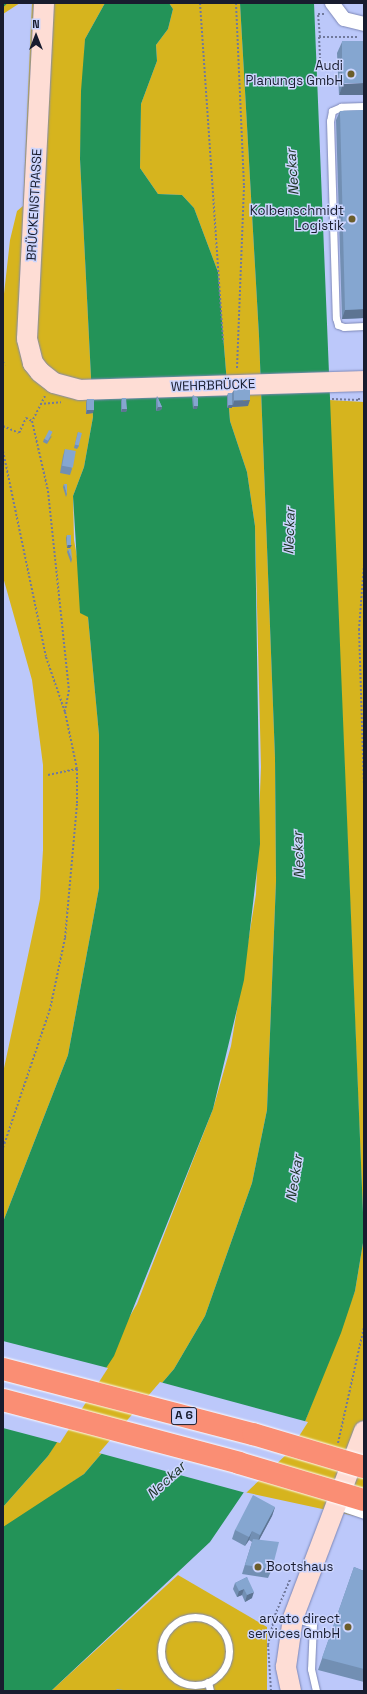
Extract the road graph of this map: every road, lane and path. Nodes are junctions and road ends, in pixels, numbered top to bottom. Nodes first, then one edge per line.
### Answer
1 (44, 3) edge
2 (200, 3) edge
3 (236, 3) edge
4 (335, 9) edge
5 (318, 14) dead end
6 (364, 24) edge
7 (364, 37) edge
8 (319, 38) junction
9 (320, 58) dead end
10 (364, 106) edge
11 (364, 326) edge
12 (224, 342) dead end
13 (3, 362) edge
14 (5, 365) edge
15 (237, 385) junction
16 (362, 385) edge
17 (66, 389) joint
18 (332, 399) dead end
19 (40, 404) dead end
20 (32, 421) junction
21 (3, 426) edge
22 (3, 451) edge
23 (364, 564) edge
24 (65, 712) junction
25 (77, 769) junction
26 (48, 775) dead end
27 (364, 785) edge
28 (3, 1148) edge
29 (364, 1327) edge
30 (3, 1370) edge
31 (3, 1400) edge
32 (364, 1431) edge
33 (337, 1449) dead end
34 (364, 1467) edge
35 (364, 1500) edge
36 (336, 1505) junction
37 (364, 1515) edge
38 (293, 1618) junction
39 (208, 1682) junction
40 (192, 1688) edge
41 (210, 1691) edge
42 (290, 1691) edge
43 (316, 1691) edge

1 - 17 main road, BRÜCKENSTRASSE
2 - 12 path
3 - 15 path
4 - 6 street
5 - 8 path
7 - 8 path
8 - 9 path
10 - 11 lane
13 - 14 path
15 - 16 main road, WEHRBRÜCKE
15 - 17 main road, WEHRBRÜCKE
16 - 18 path
19 - 20 path
20 - 21 path
20 - 24 path
22 - 24 path
23 - 27 path
24 - 25 path
25 - 26 path
25 - 28 path
29 - 33 path
30 - 34 highway, A 6, bridge
31 - 35 highway, A 6, bridge
32 - 36 main road
36 - 37 lane
36 - 38 main road
38 - 42 main road
38 - 43 lane
39 - 40 lane
39 - 40 lane
39 - 41 lane

